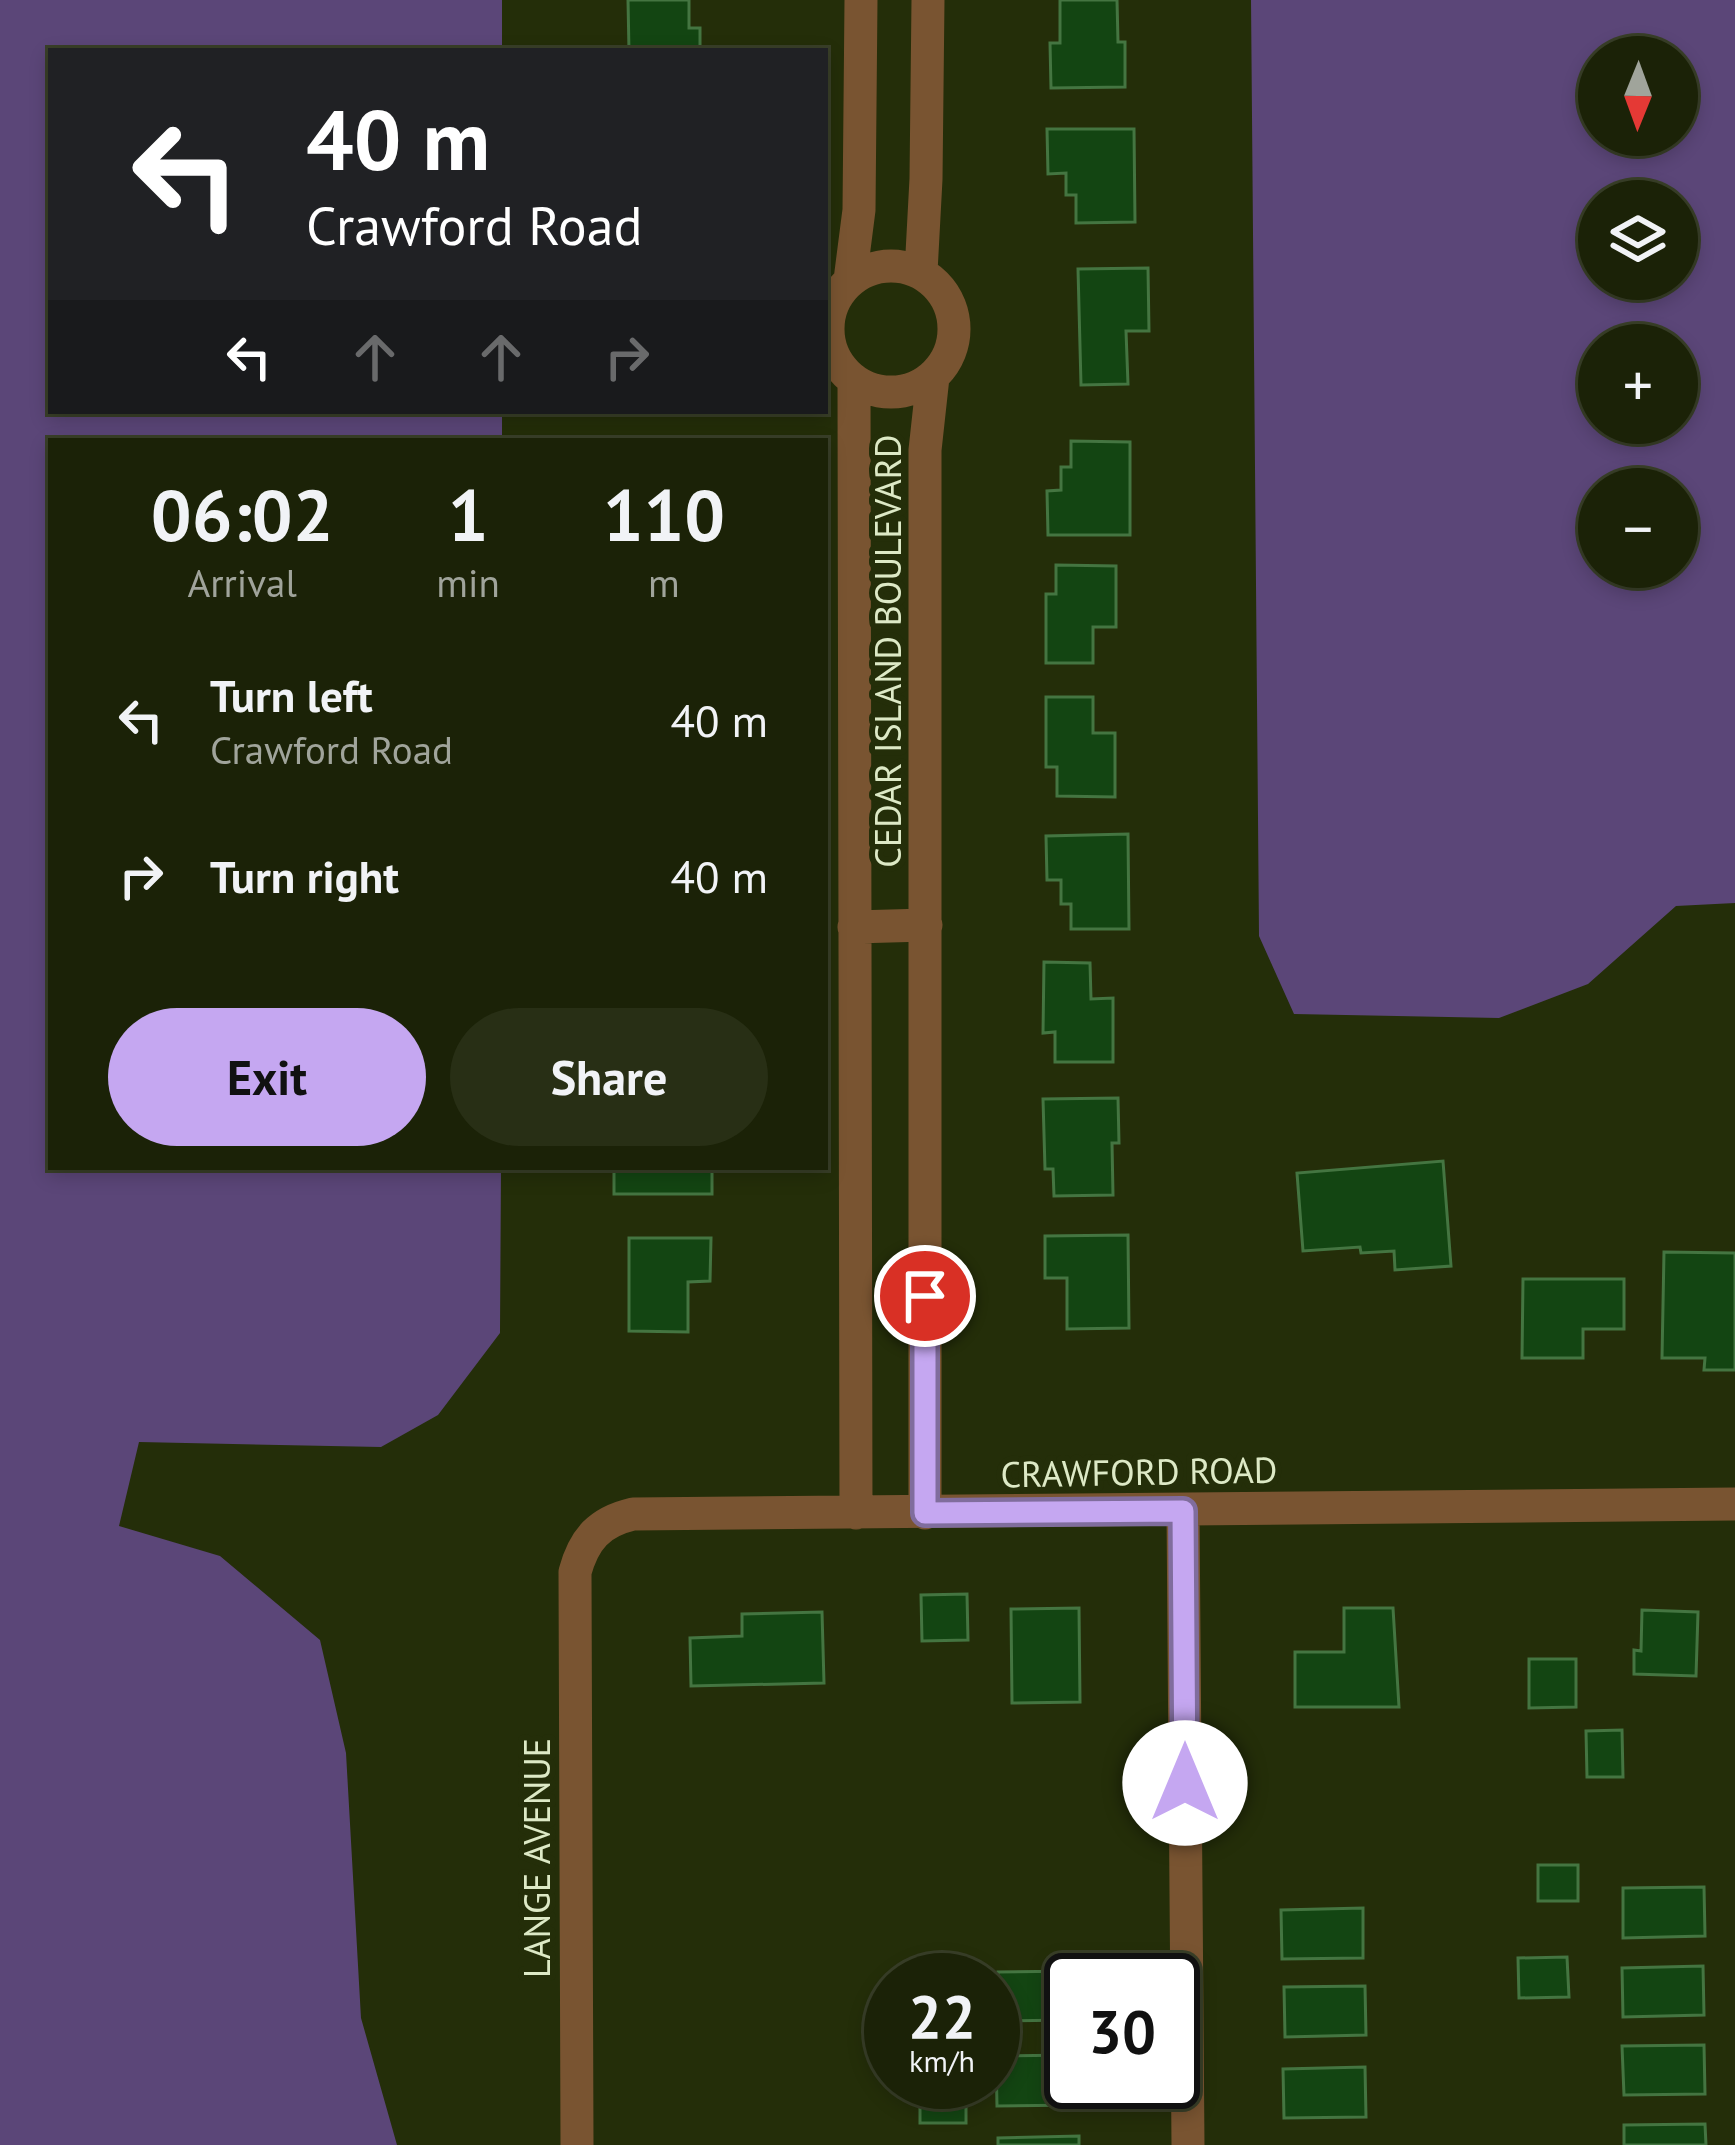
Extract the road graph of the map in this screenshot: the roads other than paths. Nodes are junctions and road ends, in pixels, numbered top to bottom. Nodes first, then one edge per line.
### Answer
1 (861, 0) edge
2 (928, 0) edge
3 (920, 272) junction
4 (850, 280) junction
5 (828, 319) edge
6 (828, 336) edge
7 (933, 377) junction
8 (854, 380) junction
9 (926, 925) junction
10 (854, 927) junction
11 (1735, 1504) edge
12 (1183, 1511) junction
13 (856, 1513) junction
14 (925, 1513) junction
15 (575, 1572) joint
16 (577, 2145) edge
17 (1188, 2145) edge

1 - 4 street, CEDAR ISLAND BOULEVARD
2 - 3 street
3 - 4 street
3 - 7 street, CEDAR ISLAND BOULEVARD
4 - 5 street, CEDAR ISLAND BOULEVARD
6 - 8 street, CEDAR ISLAND BOULEVARD
7 - 8 street, CEDAR ISLAND BOULEVARD
7 - 9 street, CEDAR ISLAND BOULEVARD
8 - 10 street, CEDAR ISLAND BOULEVARD
9 - 10 street
9 - 14 street, CEDAR ISLAND BOULEVARD
10 - 13 street, CEDAR ISLAND BOULEVARD
11 - 12 street, CRAWFORD ROAD
12 - 14 street, CRAWFORD ROAD
12 - 17 street
13 - 14 street, CRAWFORD ROAD
13 - 15 street, CRAWFORD ROAD
15 - 16 street, LANGE AVENUE

